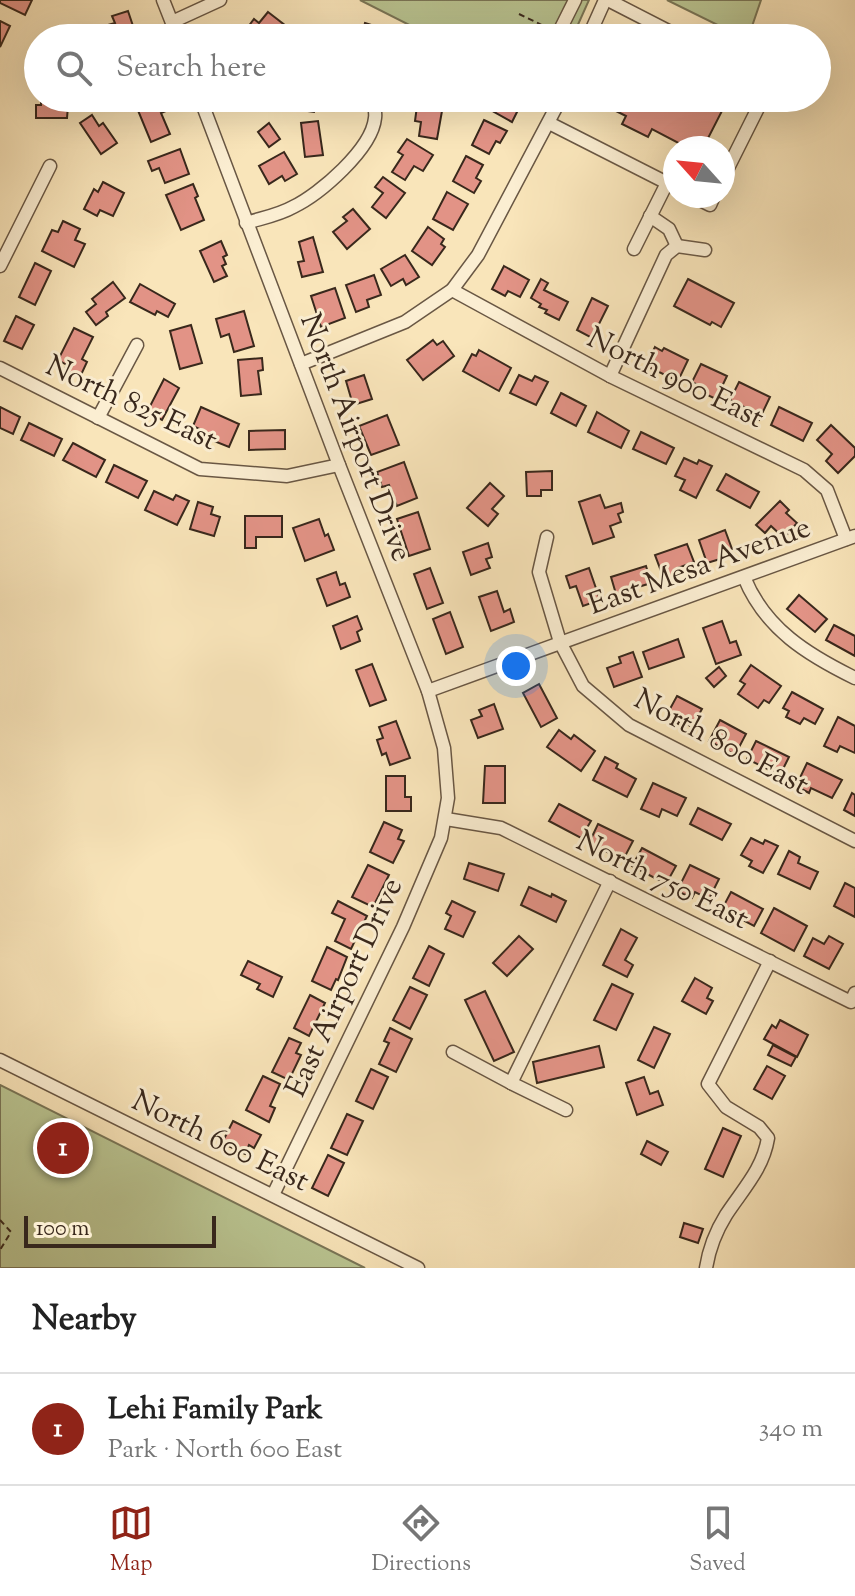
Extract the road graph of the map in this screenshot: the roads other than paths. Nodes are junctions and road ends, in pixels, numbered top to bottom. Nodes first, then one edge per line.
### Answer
1 (163, 0) edge
2 (220, 0) edge
3 (575, 0) edge
4 (606, 0) edge
5 (172, 22) joint
6 (559, 24) edge
7 (595, 24) edge
8 (654, 24) edge
9 (205, 112) edge
10 (375, 112) edge
11 (554, 112) edge
12 (756, 112) edge
13 (549, 123) junction
14 (735, 154) edge
15 (50, 166) dead end
16 (663, 181) edge
17 (663, 197) edge
18 (650, 216) junction
19 (246, 223) junction
20 (677, 246) junction
21 (634, 249) dead end
22 (705, 250) dead end
23 (0, 266) edge
24 (452, 290) junction
25 (137, 345) dead end
26 (301, 364) junction
27 (0, 368) edge
28 (610, 376) junction
29 (98, 418) junction
30 (339, 465) junction
31 (547, 537) dead end
32 (850, 538) edge
33 (744, 577) junction
34 (560, 642) junction
35 (855, 678) edge
36 (428, 691) junction
37 (448, 798) joint
38 (446, 819) junction
39 (855, 841) edge
40 (610, 881) junction
41 (770, 961) junction
42 (853, 997) edge
43 (453, 1052) dead end
44 (0, 1060) edge
45 (511, 1083) junction
46 (566, 1110) dead end
47 (273, 1195) junction
48 (418, 1268) edge
49 (706, 1268) edge

1 - 5 street
2 - 5 street
3 - 6 street
4 - 7 street
4 - 8 street
9 - 19 street, North Airport Drive
10 - 19 street
11 - 13 street
12 - 14 street
13 - 16 street
13 - 24 street
15 - 23 street
17 - 18 street
18 - 20 street
18 - 21 street
19 - 26 street, North Airport Drive
20 - 22 street
20 - 28 street
24 - 26 street
24 - 28 street, North 900 East
25 - 29 street
26 - 30 street, North Airport Drive
27 - 29 street, North 825 East
28 - 32 street, North 900 East
29 - 30 street, North 825 East
30 - 36 street, North Airport Drive
31 - 34 street, North 800 East
32 - 33 street, East Mesa Avenue
33 - 34 street, East Mesa Avenue
33 - 35 street
34 - 36 street, East Mesa Avenue
34 - 39 street, North 800 East
36 - 37 street, North Airport Drive
37 - 38 street, East Airport Drive
38 - 40 street, North 750 East
38 - 47 street, East Airport Drive
40 - 41 street, North 750 East
40 - 45 street
41 - 42 street, North 750 East
41 - 49 street
43 - 45 street
44 - 47 street, North 600 East
45 - 46 street
47 - 48 street, North 600 East

